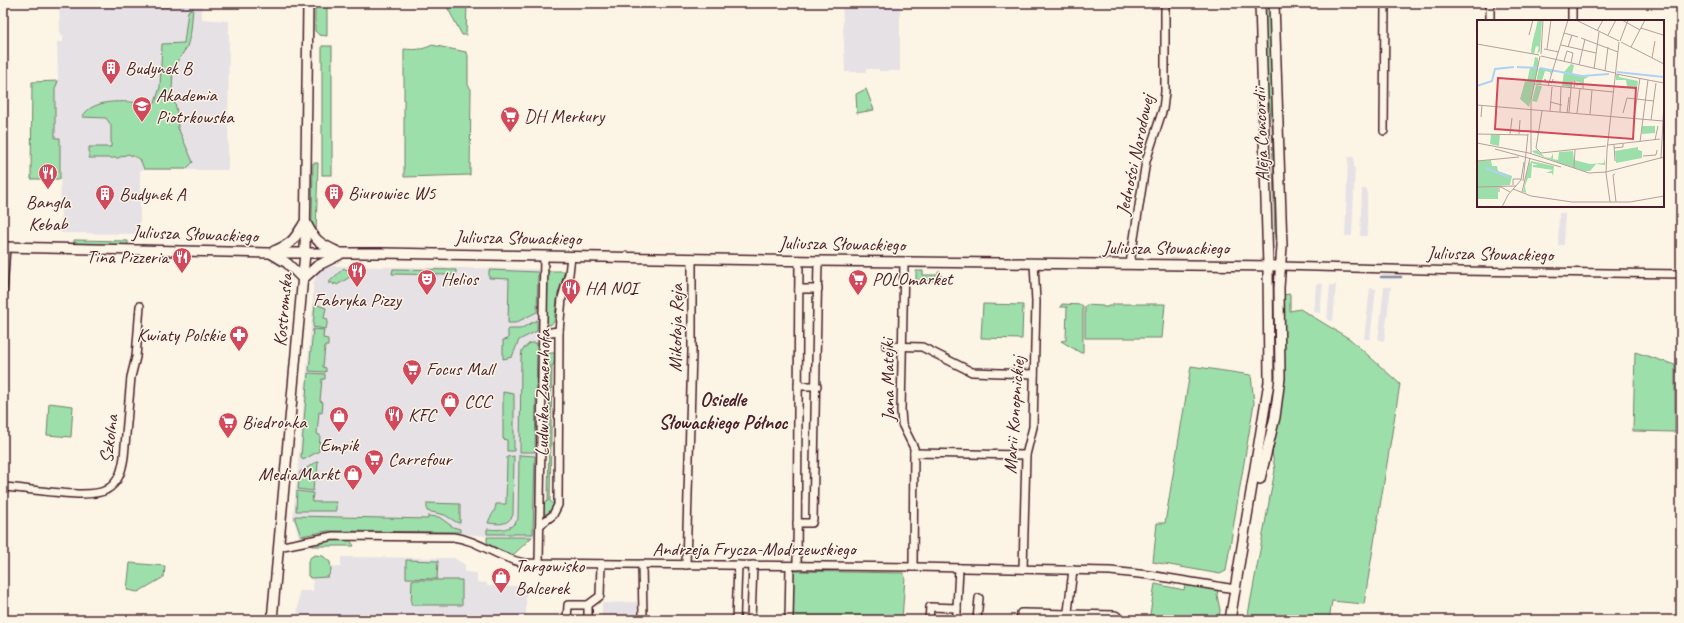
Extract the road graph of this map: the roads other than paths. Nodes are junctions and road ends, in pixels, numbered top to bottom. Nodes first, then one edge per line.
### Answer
1 (308, 3) edge
2 (1165, 3) edge
3 (1260, 3) edge
4 (1274, 3) edge
5 (1386, 3) edge
6 (1490, 3) edge
7 (1572, 3) edge
8 (1490, 20) edge
9 (1572, 20) edge
10 (1384, 131) dead end
11 (305, 222) junction
12 (4, 247) edge
13 (268, 253) junction
14 (305, 253) junction
15 (342, 253) junction
16 (544, 256) junction
17 (571, 256) junction
18 (692, 258) junction
19 (799, 260) junction
20 (818, 261) junction
21 (904, 262) junction
22 (1034, 264) junction
23 (1130, 264) junction
24 (1268, 266) junction
25 (1281, 266) junction
26 (1681, 274) edge
27 (303, 279) junction
28 (799, 289) junction
29 (818, 290) junction
30 (3, 292) edge
31 (140, 306) dead end
32 (559, 331) junction
33 (543, 333) junction
34 (886, 346) dead end
35 (903, 346) junction
36 (1034, 374) junction
37 (798, 386) junction
38 (817, 386) junction
39 (914, 453) junction
40 (1026, 455) junction
41 (3, 487) edge
42 (797, 523) junction
43 (540, 525) junction
44 (1244, 540) junction
45 (278, 548) junction
46 (539, 563) junction
47 (601, 564) junction
48 (642, 564) junction
49 (686, 565) junction
50 (738, 565) junction
51 (752, 565) junction
52 (794, 566) junction
53 (913, 567) junction
54 (959, 568) junction
55 (1023, 569) junction
56 (1073, 570) junction
57 (1235, 589) junction
58 (979, 598) dead end
59 (588, 605) junction
60 (957, 608) junction
61 (1067, 617) edge
62 (1101, 617) edge
63 (272, 620) edge
64 (567, 620) edge
65 (588, 620) edge
66 (645, 620) edge
67 (736, 620) edge
68 (751, 620) edge
69 (789, 620) edge
70 (929, 620) edge
71 (957, 620) edge
72 (977, 620) edge
73 (1021, 620) edge
74 (1118, 620) edge
75 (1230, 620) edge

1 - 11 street, Kostromska
2 - 23 street, Jedności Narodowej
3 - 24 street, Aleja Concordii
4 - 25 street, Aleja Concordii
5 - 10 street
6 - 8 street
7 - 9 street
11 - 13 street
11 - 14 street, Kostromska
11 - 15 street
12 - 13 street, Juliusza Słowackiego
12 - 30 street
13 - 14 street, Juliusza Słowackiego
13 - 27 street
14 - 15 street, Juliusza Słowackiego
14 - 27 street, Kostromska
15 - 16 street, Juliusza Słowackiego
15 - 27 street
16 - 17 street, Juliusza Słowackiego
16 - 33 street, Ludwika Zamenhofa
17 - 18 street, Juliusza Słowackiego
17 - 32 street, Ludwika Zamenhofa
18 - 19 street, Juliusza Słowackiego
18 - 49 street, Mikołaja Reja
19 - 20 street, Juliusza Słowackiego
19 - 28 street
20 - 21 street, Juliusza Słowackiego
20 - 29 street
21 - 22 street, Juliusza Słowackiego
21 - 35 street, Jana Matejki
22 - 23 street, Juliusza Słowackiego
22 - 36 street, Marii Konopnickiej
23 - 24 street, Juliusza Słowackiego
24 - 25 street, Juliusza Słowackiego
24 - 44 street, Aleja Concordii
25 - 26 street, Juliusza Słowackiego
25 - 44 street, Aleja Concordii
27 - 45 street, Kostromska
28 - 29 street
28 - 37 street
29 - 38 street
31 - 41 street, Szkolna
32 - 33 street
32 - 43 street, Ludwika Zamenhofa
33 - 43 street, Ludwika Zamenhofa
34 - 35 street
35 - 36 street
35 - 39 street, Jana Matejki
36 - 40 street, Marii Konopnickiej
37 - 38 street
37 - 42 street
38 - 42 street
39 - 40 street
39 - 53 street, Jana Matejki
40 - 55 street, Marii Konopnickiej
42 - 52 street
43 - 46 street, Ludwika Zamenhofa
44 - 57 street
45 - 46 street, Andrzeja Frycza-Modrzewskiego
45 - 63 street, Kostromska
46 - 47 street, Andrzeja Frycza-Modrzewskiego
47 - 48 street, Andrzeja Frycza-Modrzewskiego
47 - 59 street
48 - 49 street, Andrzeja Frycza-Modrzewskiego
48 - 66 street
49 - 50 street, Andrzeja Frycza-Modrzewskiego
50 - 51 street, Andrzeja Frycza-Modrzewskiego
50 - 67 street
51 - 52 street, Andrzeja Frycza-Modrzewskiego
51 - 68 street
52 - 53 street, Andrzeja Frycza-Modrzewskiego
52 - 69 street
53 - 54 street, Andrzeja Frycza-Modrzewskiego
54 - 55 street, Andrzeja Frycza-Modrzewskiego
54 - 60 street
55 - 56 street, Andrzeja Frycza-Modrzewskiego
56 - 57 street, Andrzeja Frycza-Modrzewskiego
56 - 61 street
57 - 75 street
58 - 72 street
59 - 64 street
59 - 65 street
60 - 70 street
60 - 71 street
61 - 62 street
61 - 73 street
62 - 74 street

